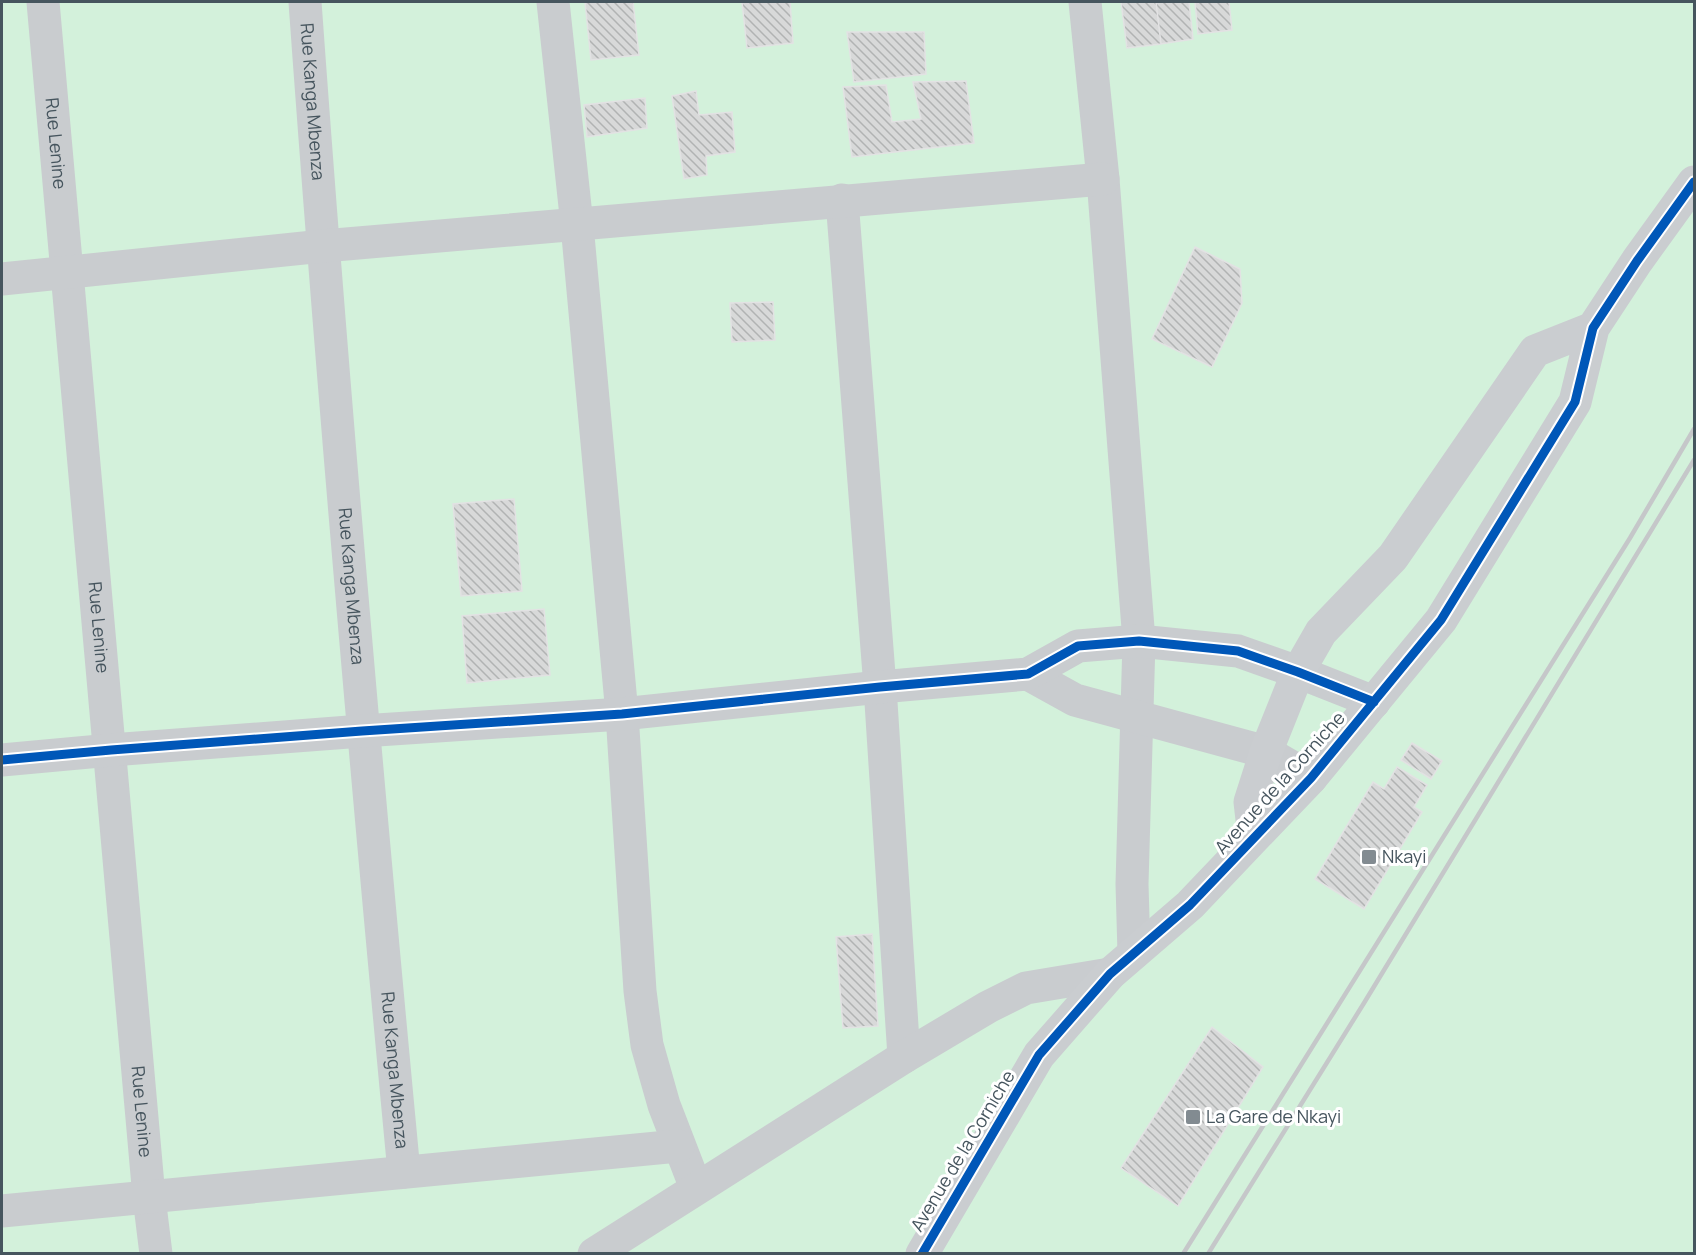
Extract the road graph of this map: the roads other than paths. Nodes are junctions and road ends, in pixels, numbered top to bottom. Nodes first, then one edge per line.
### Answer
1 (43, 2) edge
2 (305, 2) edge
3 (553, 2) edge
4 (1085, 2) edge
5 (1103, 179) junction
6 (1695, 182) edge
7 (842, 200) junction
8 (577, 225) junction
9 (323, 246) junction
10 (66, 272) junction
11 (2, 279) edge
12 (1593, 328) junction
13 (1139, 641) junction
14 (1298, 672) junction
15 (1028, 674) junction
16 (880, 687) junction
17 (1374, 702) junction
18 (622, 714) junction
19 (1137, 716) junction
20 (362, 731) junction
21 (111, 750) junction
22 (1266, 752) junction
23 (2, 760) edge
24 (1311, 778) junction
25 (1254, 837) junction
26 (1134, 953) junction
27 (1110, 974) junction
28 (904, 1057) junction
29 (678, 1146) junction
30 (404, 1172) junction
31 (696, 1188) junction
32 (149, 1197) junction
33 (2, 1211) edge
34 (156, 1254) edge
35 (594, 1254) edge
36 (922, 1254) edge

1 - 10 street, Rue Lenine
2 - 9 street, Rue Kanga Mbenza
3 - 8 street
4 - 5 street
5 - 7 street
5 - 13 street
6 - 12 street, Avenue de la Corniche
7 - 8 street
7 - 16 street
8 - 9 street
8 - 18 street
9 - 10 street
9 - 20 street, Rue Kanga Mbenza
10 - 11 street
10 - 21 street, Rue Lenine
12 - 14 street, Avenue de la Corniche
12 - 17 street, Avenue de la Corniche
13 - 14 street
13 - 15 street
13 - 19 street
14 - 17 street
14 - 22 street, Avenue de la Corniche
15 - 16 street
15 - 19 street
16 - 18 street
16 - 28 street
17 - 24 street, Avenue de la Corniche
18 - 20 street
18 - 29 street
19 - 22 street
19 - 26 street
20 - 21 street
20 - 30 street, Rue Kanga Mbenza
21 - 23 street
21 - 32 street, Rue Lenine
22 - 24 street
22 - 25 street, Avenue de la Corniche
24 - 25 street, Avenue de la Corniche
25 - 26 street, Avenue de la Corniche
26 - 27 street, Avenue de la Corniche
27 - 28 street
27 - 36 street, Avenue de la Corniche
28 - 31 street
29 - 30 street
29 - 31 street
30 - 32 street
31 - 35 street
32 - 33 street
32 - 34 street, Rue Lenine

